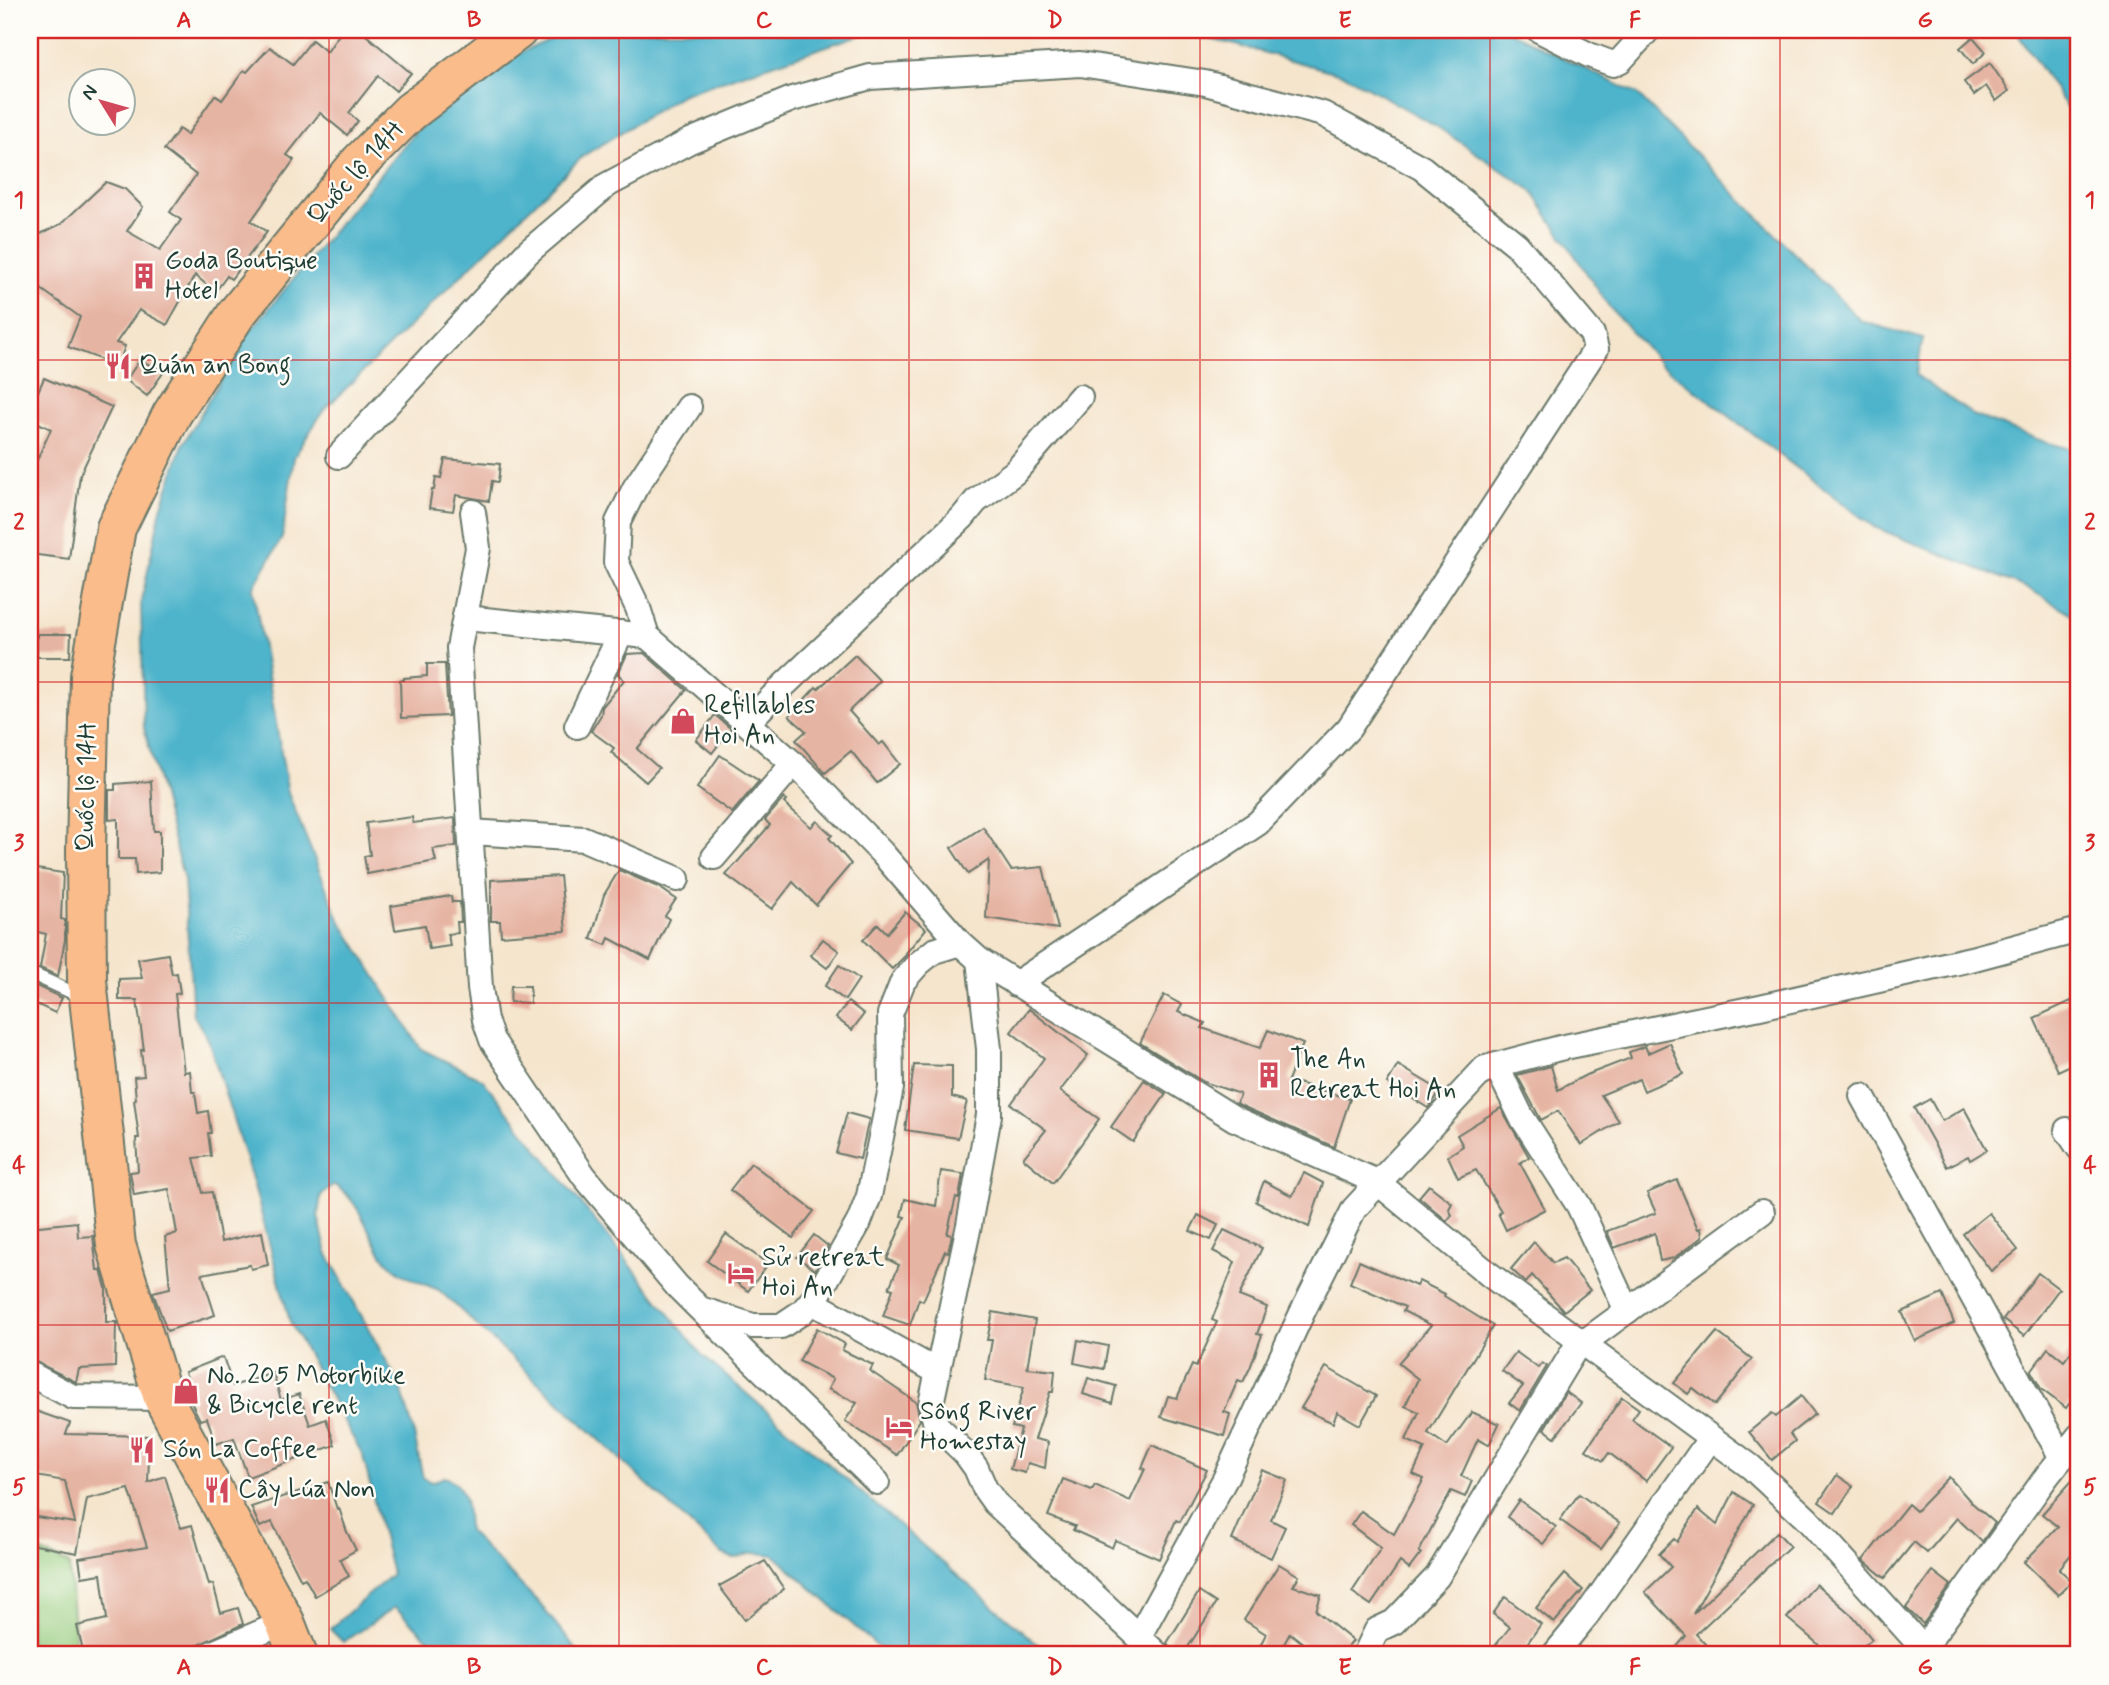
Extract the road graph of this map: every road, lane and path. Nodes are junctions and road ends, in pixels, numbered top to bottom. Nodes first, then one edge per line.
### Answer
1 (518, 30) edge
2 (1539, 30) edge
3 (1648, 30) edge
4 (1080, 397) dead end
5 (689, 407) dead end
6 (339, 456) dead end
7 (473, 512) dead end
8 (465, 618) junction
9 (621, 633) junction
10 (647, 636) junction
11 (747, 723) junction
12 (577, 726) dead end
13 (793, 764) junction
14 (471, 832) junction
15 (713, 857) dead end
16 (677, 879) dead end
17 (2079, 930) edge
18 (960, 943) junction
19 (979, 960) junction
20 (30, 973) edge
21 (1016, 984) junction
22 (89, 1000) junction
23 (1490, 1068) junction
24 (1862, 1096) dead end
25 (1377, 1182) junction
26 (1762, 1212) dead end
27 (812, 1302) junction
28 (700, 1309) junction
29 (1627, 1311) junction
30 (1581, 1344) junction
31 (938, 1372) junction
32 (30, 1374) edge
33 (163, 1398) junction
34 (2079, 1436) edge
35 (1710, 1439) junction
36 (2062, 1458) junction
37 (877, 1482) dead end
38 (1139, 1636) junction
39 (292, 1639) edge
40 (1926, 1652) edge
41 (208, 1655) edge
42 (1158, 1655) edge
43 (1365, 1655) edge
44 (1554, 1655) edge

1 - 22 main road, Quốc lộ 14H
2 - 3 street
4 - 11 street
5 - 10 street
6 - 21 street
7 - 8 street
8 - 9 street
8 - 14 street
9 - 10 street
9 - 12 street
10 - 11 street
11 - 13 street
13 - 15 street
13 - 18 street
14 - 16 street
14 - 28 street
17 - 23 street
18 - 19 street
18 - 27 street
19 - 21 street
19 - 31 street
20 - 22 lane
21 - 25 street
22 - 33 main road, Quốc lộ 14H
23 - 25 street
23 - 29 street
24 - 36 street
25 - 30 street
25 - 38 street
26 - 29 street
27 - 28 street
27 - 31 street
28 - 37 street
29 - 30 street
30 - 35 street
30 - 43 street
31 - 38 street
32 - 33 street
33 - 39 main road, Quốc lộ 14H
34 - 36 street
35 - 40 street
35 - 44 street
36 - 40 street
38 - 42 street
39 - 41 street

